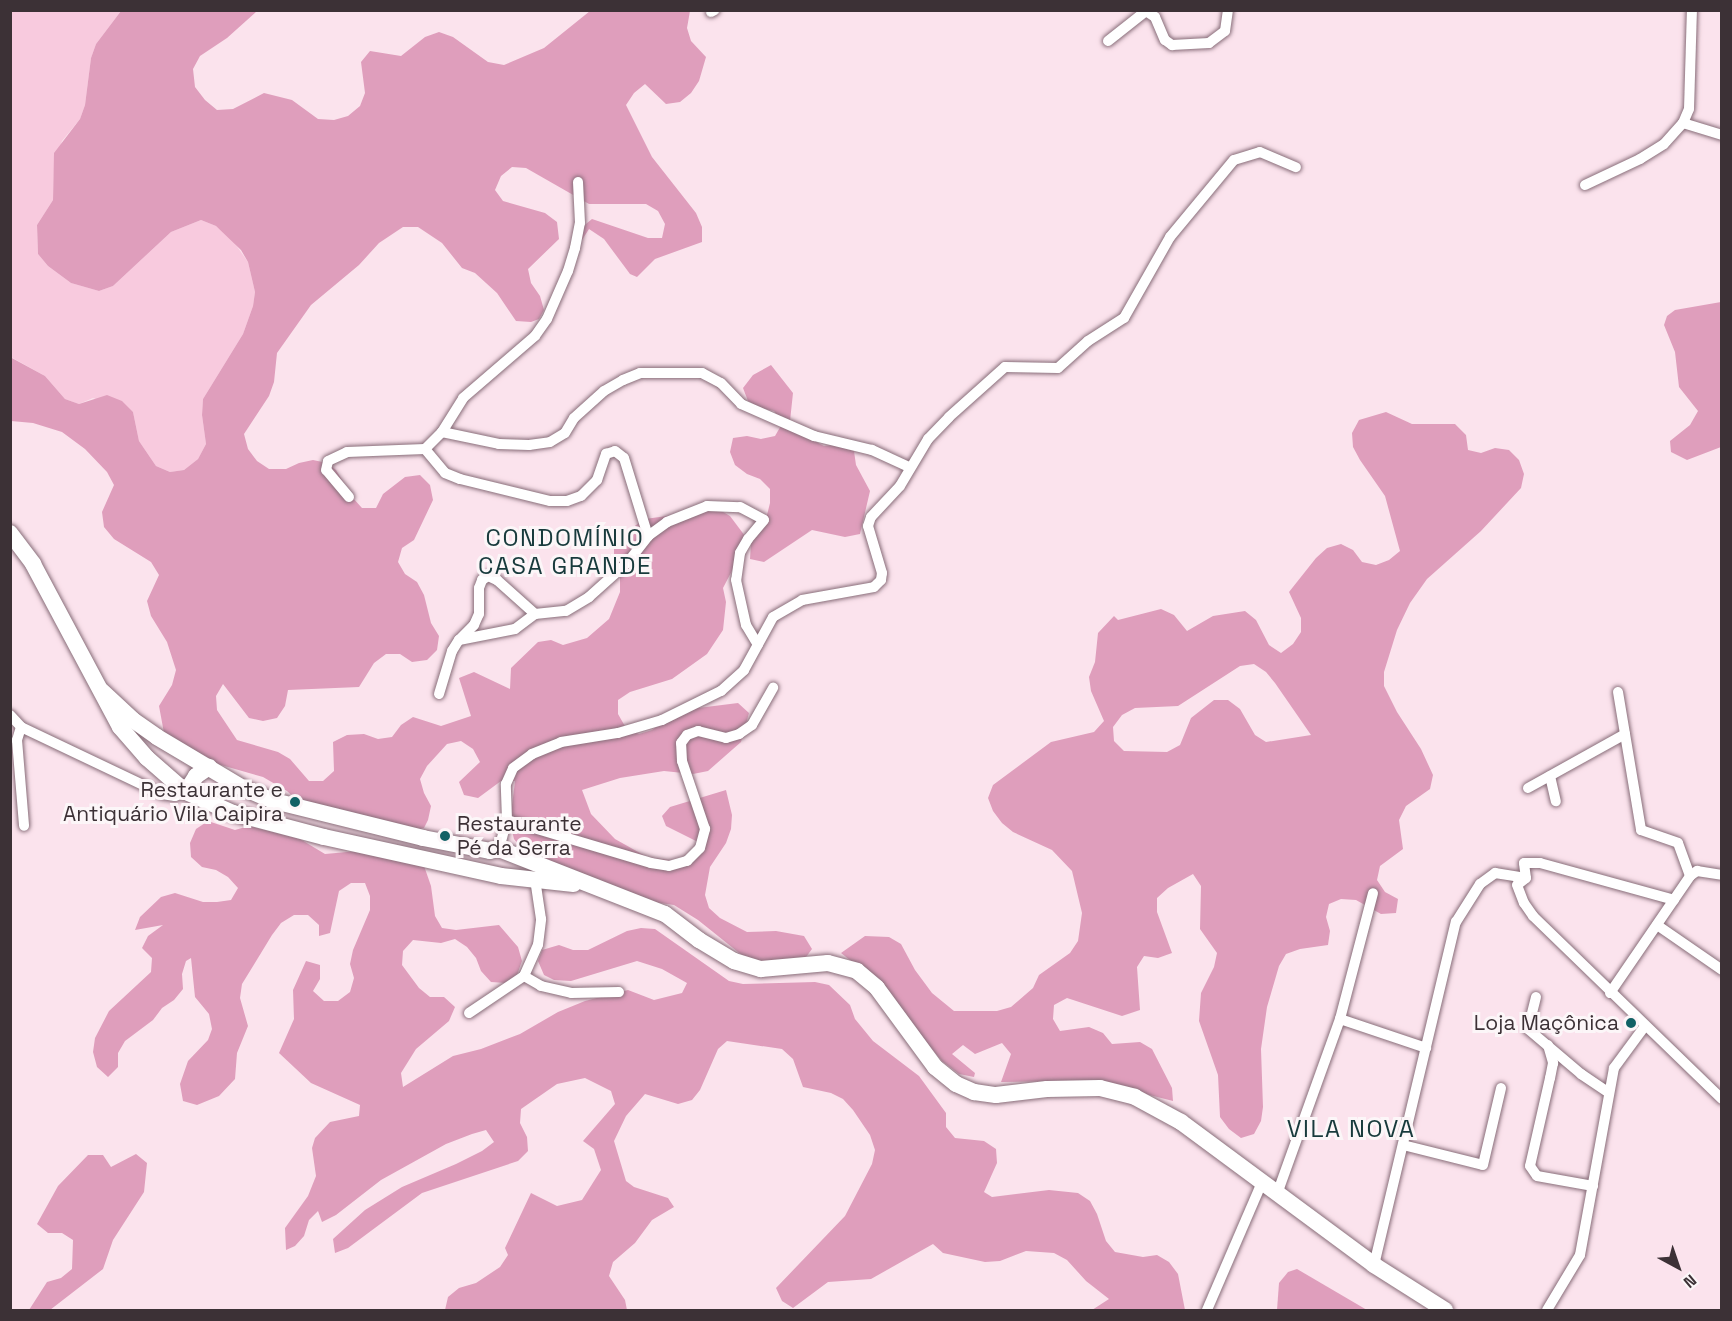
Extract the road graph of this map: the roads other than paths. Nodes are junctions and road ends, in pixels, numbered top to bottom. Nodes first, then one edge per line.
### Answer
1 (1228, 10) edge
2 (1692, 10) edge
3 (1108, 41) dead end
4 (1683, 123) junction
5 (1722, 135) edge
6 (1296, 167) dead end
7 (578, 182) dead end
8 (1585, 185) dead end
9 (442, 432) junction
10 (424, 449) junction
11 (909, 467) junction
12 (349, 497) dead end
13 (10, 533) edge
14 (648, 536) junction
15 (535, 614) junction
16 (459, 640) junction
17 (758, 645) junction
18 (773, 688) dead end
19 (102, 691) junction
20 (1618, 692) dead end
21 (439, 694) dead end
22 (10, 715) edge
23 (21, 727) junction
24 (1625, 734) junction
25 (209, 767) junction
26 (1550, 776) junction
27 (1528, 788) dead end
28 (186, 792) junction
29 (1556, 801) dead end
30 (507, 820) junction
31 (24, 826) dead end
32 (499, 851) junction
33 (494, 875) junction
34 (1722, 875) edge
35 (1690, 876) junction
36 (1526, 878) junction
37 (535, 879) junction
38 (596, 887) junction
39 (1373, 893) dead end
40 (1674, 900) junction
41 (1657, 925) junction
42 (1722, 970) edge
43 (524, 976) junction
44 (619, 992) dead end
45 (1610, 993) junction
46 (1536, 997) dead end
47 (469, 1013) dead end
48 (1340, 1019) junction
49 (1645, 1026) junction
50 (1548, 1046) junction
51 (1426, 1048) junction
52 (1581, 1074) junction
53 (1550, 1078) junction
54 (1501, 1088) dead end
55 (1608, 1092) junction
56 (1722, 1100) edge
57 (1403, 1145) junction
58 (1262, 1182) junction
59 (1593, 1186) junction
60 (1278, 1194) junction
61 (1374, 1265) junction
62 (1207, 1311) edge
63 (1445, 1311) edge
64 (1547, 1311) edge

1 - 3 street
2 - 4 street
4 - 5 street
4 - 8 street
6 - 11 street
7 - 9 street
9 - 10 street
9 - 11 street
10 - 12 street
10 - 14 street
11 - 17 street
13 - 19 main road
14 - 15 street
14 - 17 street
15 - 16 street
15 - 16 street
16 - 21 street
17 - 30 street
18 - 30 street
19 - 25 main road
19 - 28 main road
20 - 24 street
22 - 23 street
23 - 28 street
23 - 31 street
24 - 26 street
24 - 35 street
25 - 28 main road
25 - 32 main road
26 - 27 street
26 - 29 street
28 - 33 main road
30 - 32 street
32 - 33 main road
32 - 33 main road
32 - 38 main road
33 - 37 main road
34 - 35 street
35 - 40 street
36 - 40 street
36 - 45 street
36 - 51 street
37 - 38 main road
37 - 43 street
38 - 58 main road
39 - 48 street
40 - 41 street
41 - 42 street
41 - 45 street
43 - 44 street
43 - 47 street
45 - 49 street
46 - 50 street
48 - 51 street
48 - 60 street
49 - 55 street
49 - 56 street
50 - 52 street
50 - 53 street
51 - 57 street
52 - 53 street
52 - 55 street
53 - 59 street
54 - 57 street
55 - 59 street
57 - 61 street
58 - 60 main road
58 - 62 street
59 - 64 street
60 - 61 main road
61 - 63 main road

